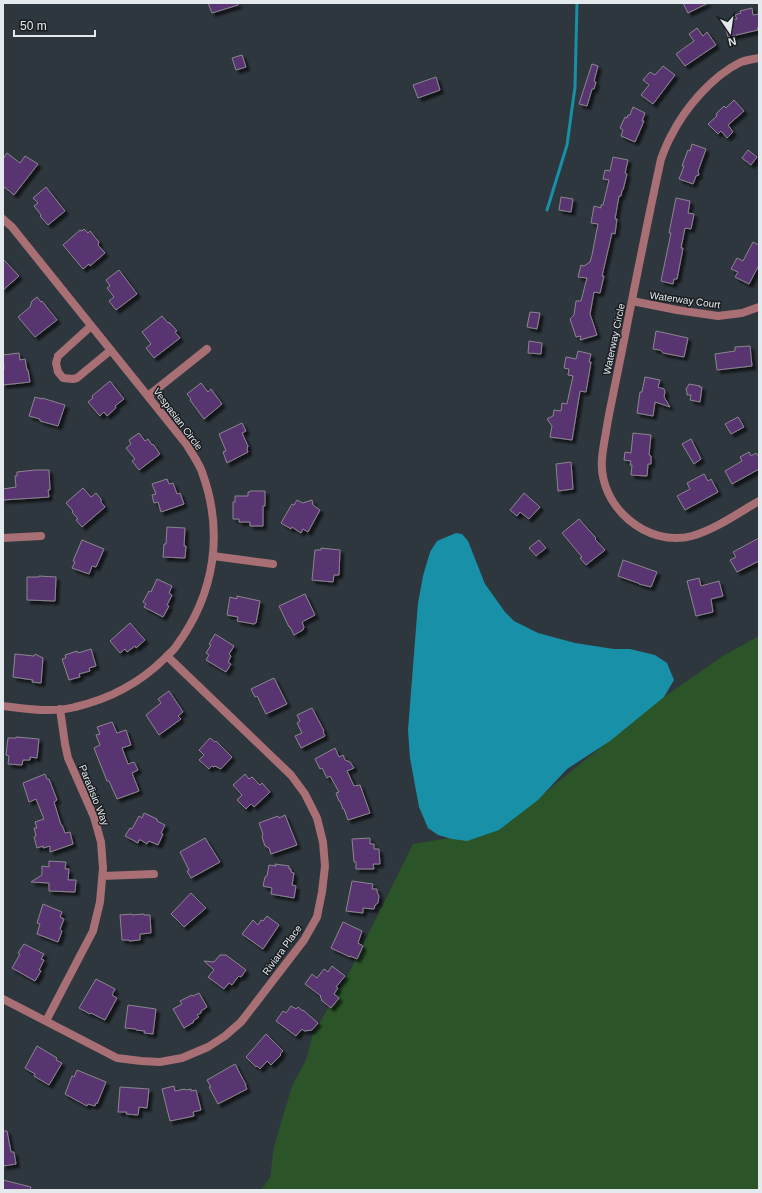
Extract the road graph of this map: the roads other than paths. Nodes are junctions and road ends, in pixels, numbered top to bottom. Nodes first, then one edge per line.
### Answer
1 (759, 58) edge
2 (3, 219) edge
3 (632, 301) junction
4 (759, 308) edge
5 (91, 326) junction
6 (207, 349) dead end
7 (111, 350) junction
8 (148, 396) junction
9 (759, 501) edge
10 (41, 536) dead end
11 (3, 538) edge
12 (214, 556) junction
13 (273, 564) dead end
14 (167, 656) junction
15 (3, 706) edge
16 (60, 709) junction
17 (154, 874) dead end
18 (103, 876) junction
19 (3, 999) edge
20 (46, 1021) junction

1 - 3 street, Waterway Circle
2 - 5 street, Vespasian Circle
3 - 4 street, Waterway Court
3 - 9 street, Waterway Circle
5 - 7 street, Vespasian Circle
5 - 7 street
6 - 8 street
7 - 8 street, Vespasian Circle
8 - 12 street, Vespasian Circle
10 - 11 street
12 - 13 street
12 - 14 street, Vespasian Circle
14 - 16 street, Vespasian Circle
14 - 20 street, Riviara Place
15 - 16 street, Vespasian Circle
16 - 18 street, Paradisio Way
17 - 18 street
18 - 20 street, Paradisio Way
19 - 20 street, Riviara Place

